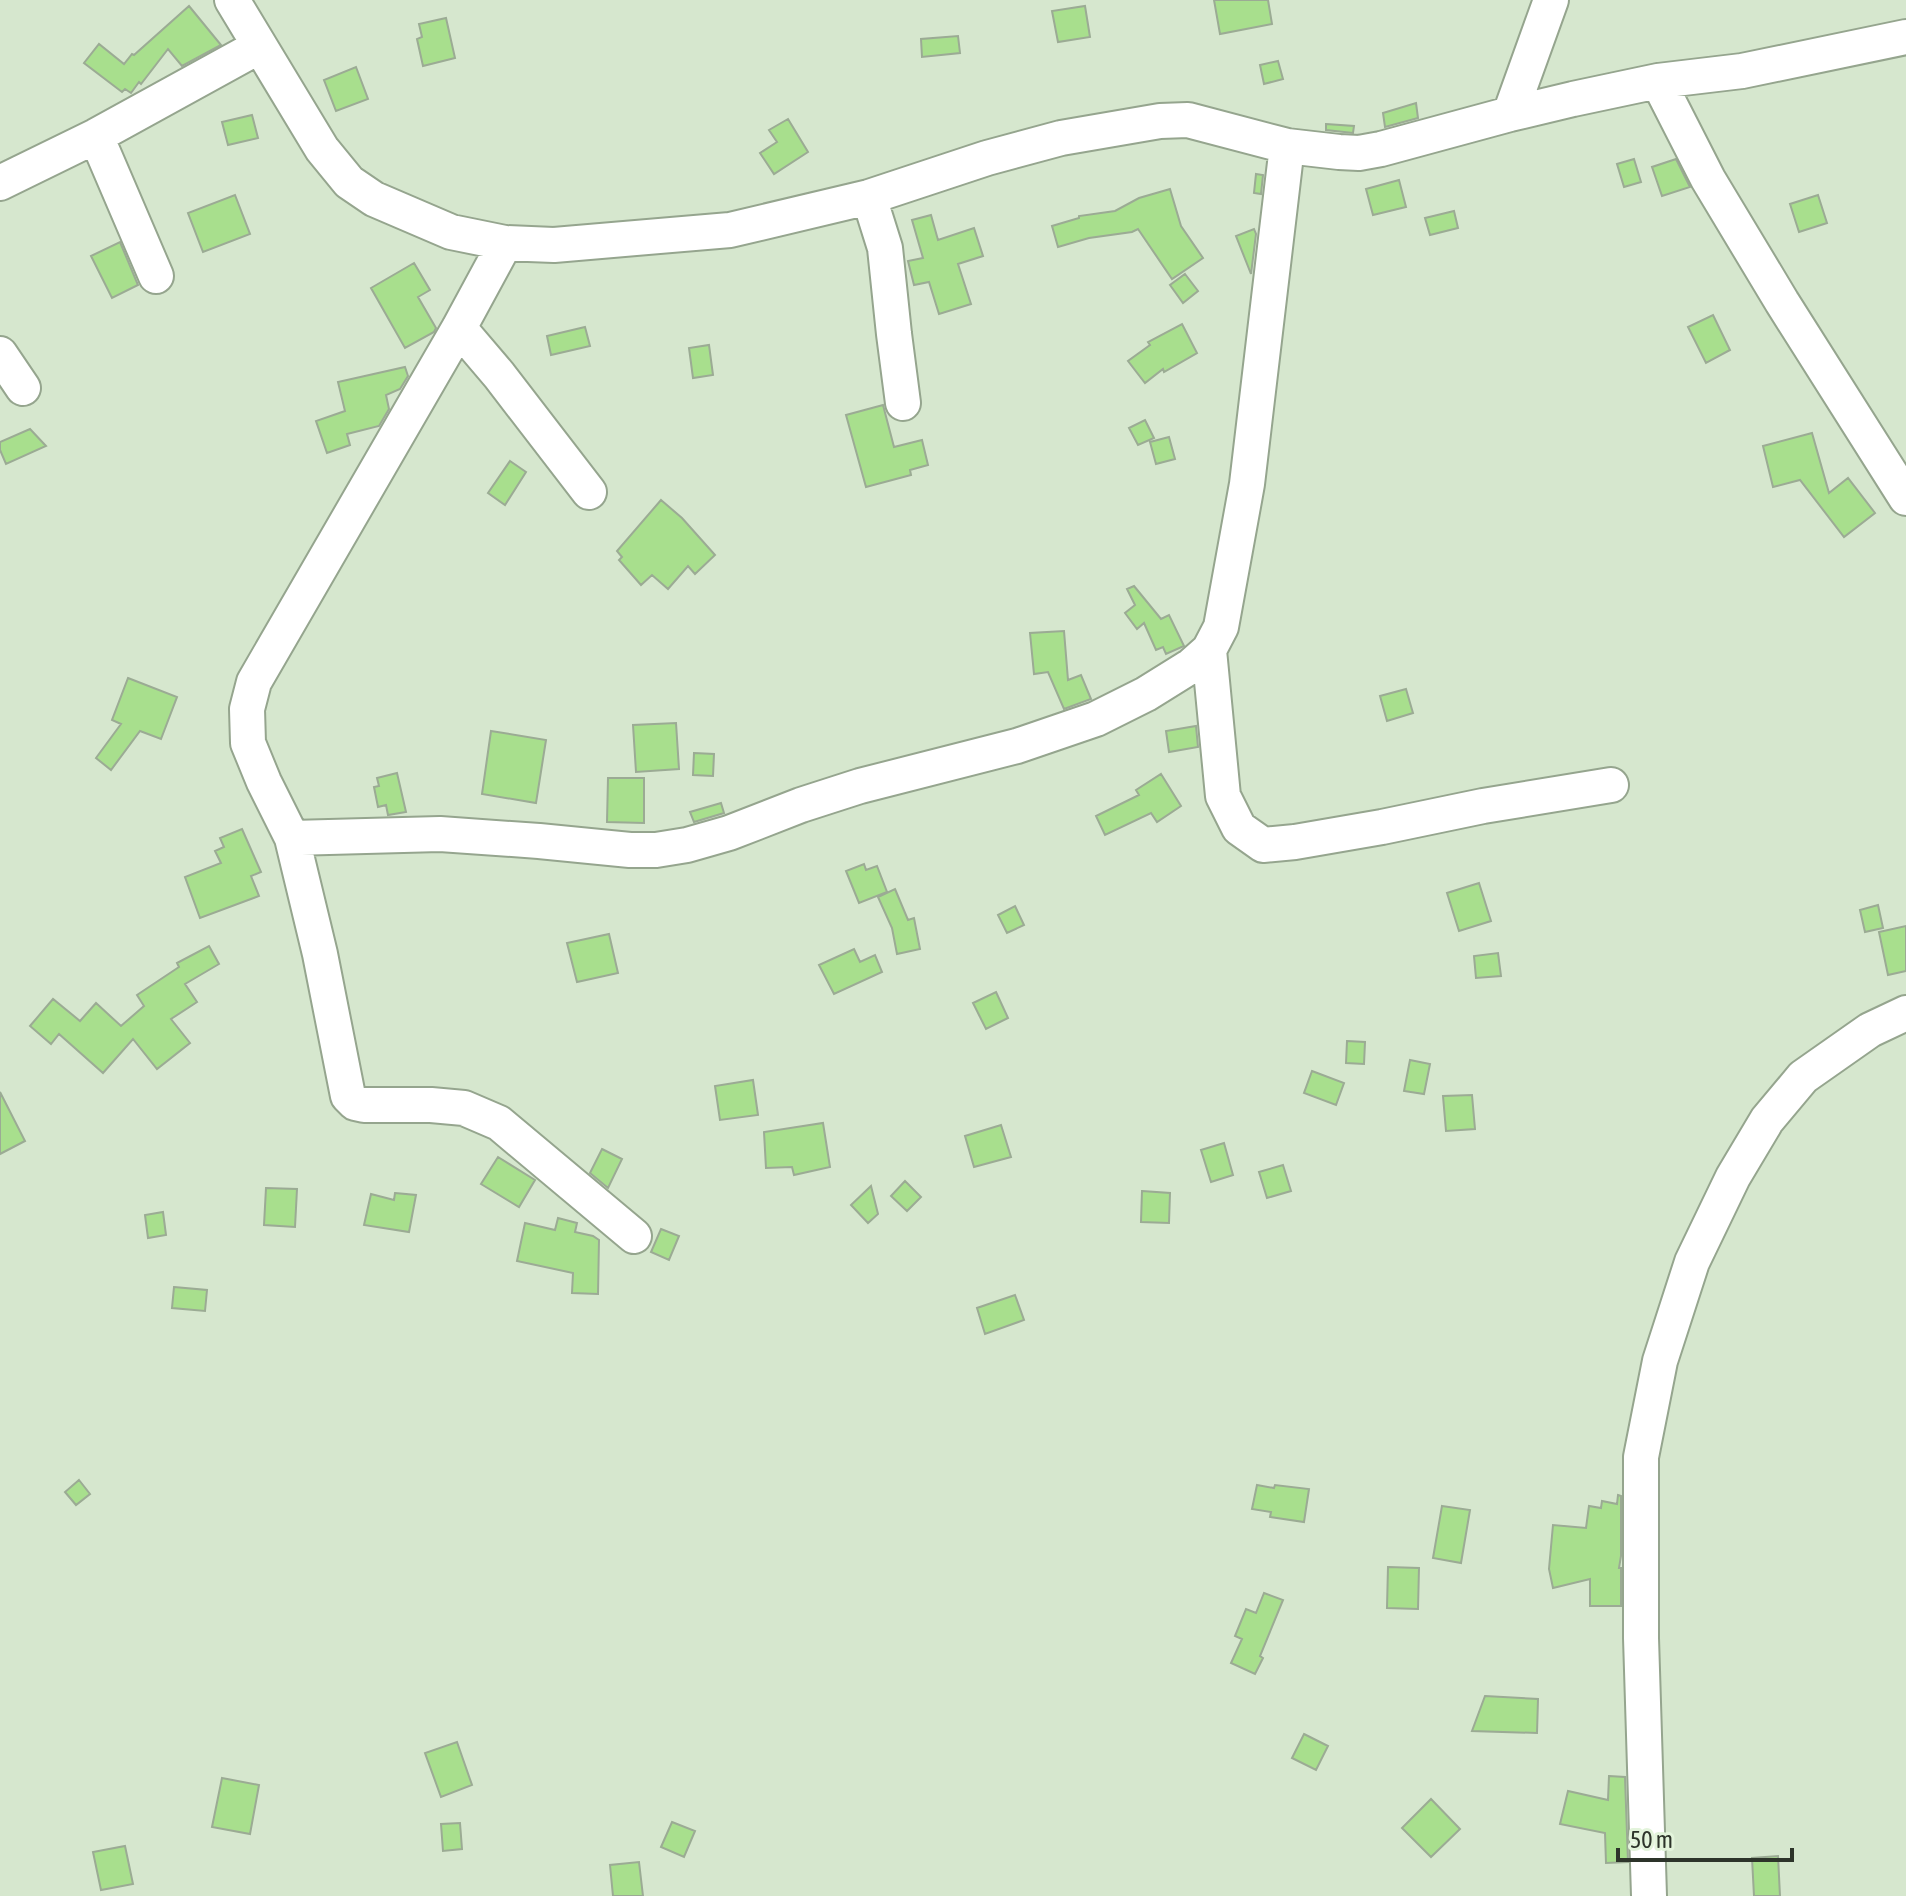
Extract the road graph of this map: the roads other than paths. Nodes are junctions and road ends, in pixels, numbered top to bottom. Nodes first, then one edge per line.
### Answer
1 (232, 0) edge
2 (1551, 0) edge
3 (1906, 37) edge
4 (258, 47) junction
5 (1658, 81) junction
6 (1510, 114) junction
7 (96, 136) junction
8 (1287, 146) junction
9 (0, 183) edge
10 (869, 197) junction
11 (505, 243) junction
12 (156, 276) dead end
13 (459, 328) junction
14 (0, 354) edge
15 (23, 388) dead end
16 (903, 403) dead end
17 (589, 492) dead end
18 (1906, 498) edge
19 (1209, 650) junction
20 (1611, 785) dead end
21 (292, 838) junction
22 (1906, 1013) edge
23 (634, 1236) dead end
24 (1649, 1896) edge

1 - 4 street
2 - 6 street
3 - 5 street
4 - 7 street
4 - 11 street
5 - 6 street
5 - 18 street
6 - 8 street
7 - 9 street
7 - 12 street
8 - 10 street
8 - 19 street
10 - 11 street
10 - 16 street
11 - 13 street
13 - 17 street
13 - 21 street
14 - 15 street
19 - 20 street
19 - 21 street
21 - 23 street
22 - 24 street

